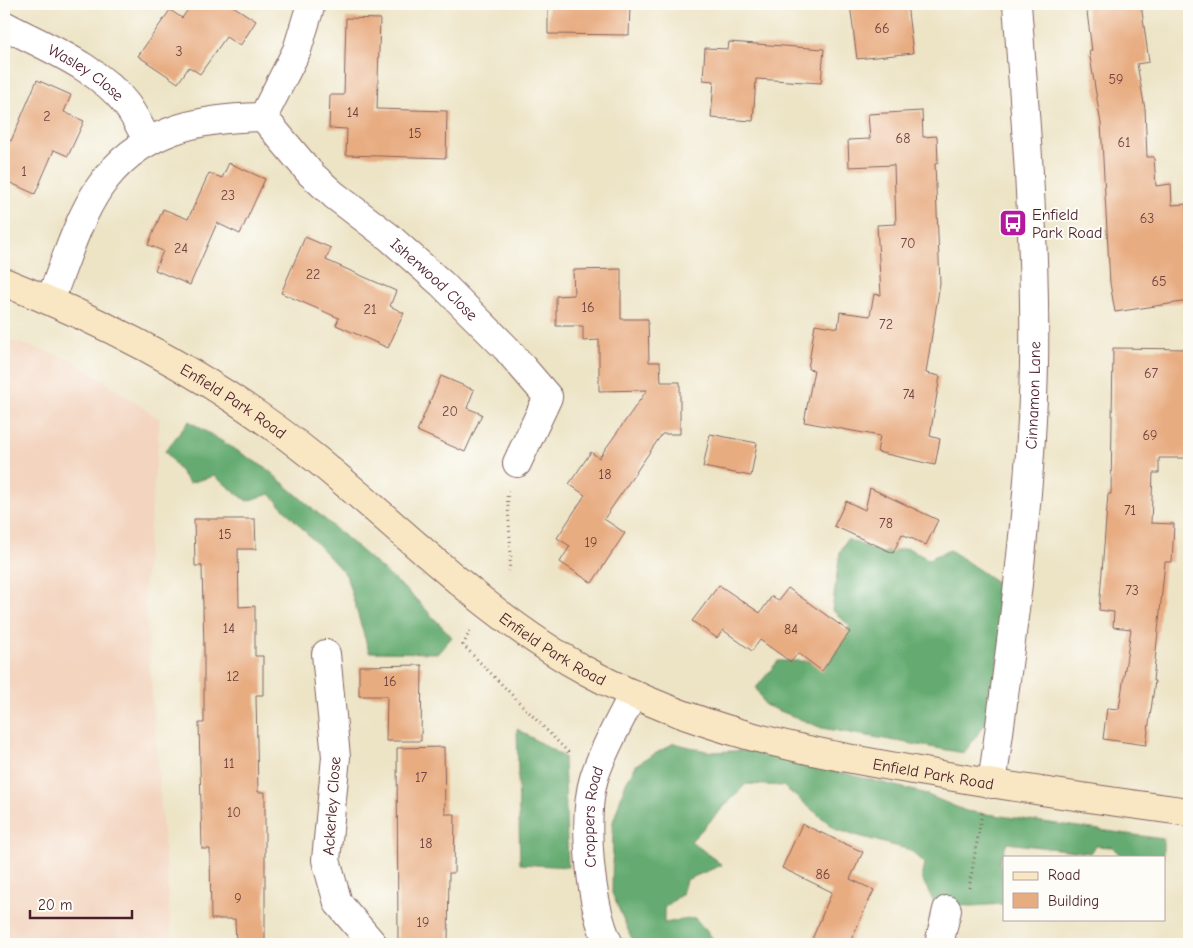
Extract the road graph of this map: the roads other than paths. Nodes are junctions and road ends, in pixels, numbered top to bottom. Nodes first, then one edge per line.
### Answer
1 (311, 4) edge
2 (1017, 4) edge
3 (4, 25) edge
4 (263, 117) junction
5 (148, 142) junction
6 (4, 282) edge
7 (50, 300) junction
8 (517, 463) road end
9 (326, 654) dead end
10 (633, 694) junction
11 (988, 795) junction
12 (1189, 812) edge
13 (947, 910) road end
14 (373, 944) edge
15 (609, 944) edge
16 (939, 944) edge

1 - 4 street
2 - 11 street, Cinnamon Lane
3 - 5 street, Wasley Close
4 - 5 street
4 - 8 street, Isherwood Close
5 - 7 street
6 - 7 street, Enfield Park Road
7 - 10 street, Enfield Park Road
9 - 14 street, Ackerley Close
10 - 11 street, Enfield Park Road
10 - 15 street, Croppers Road
11 - 12 street, Enfield Park Road
13 - 16 street

